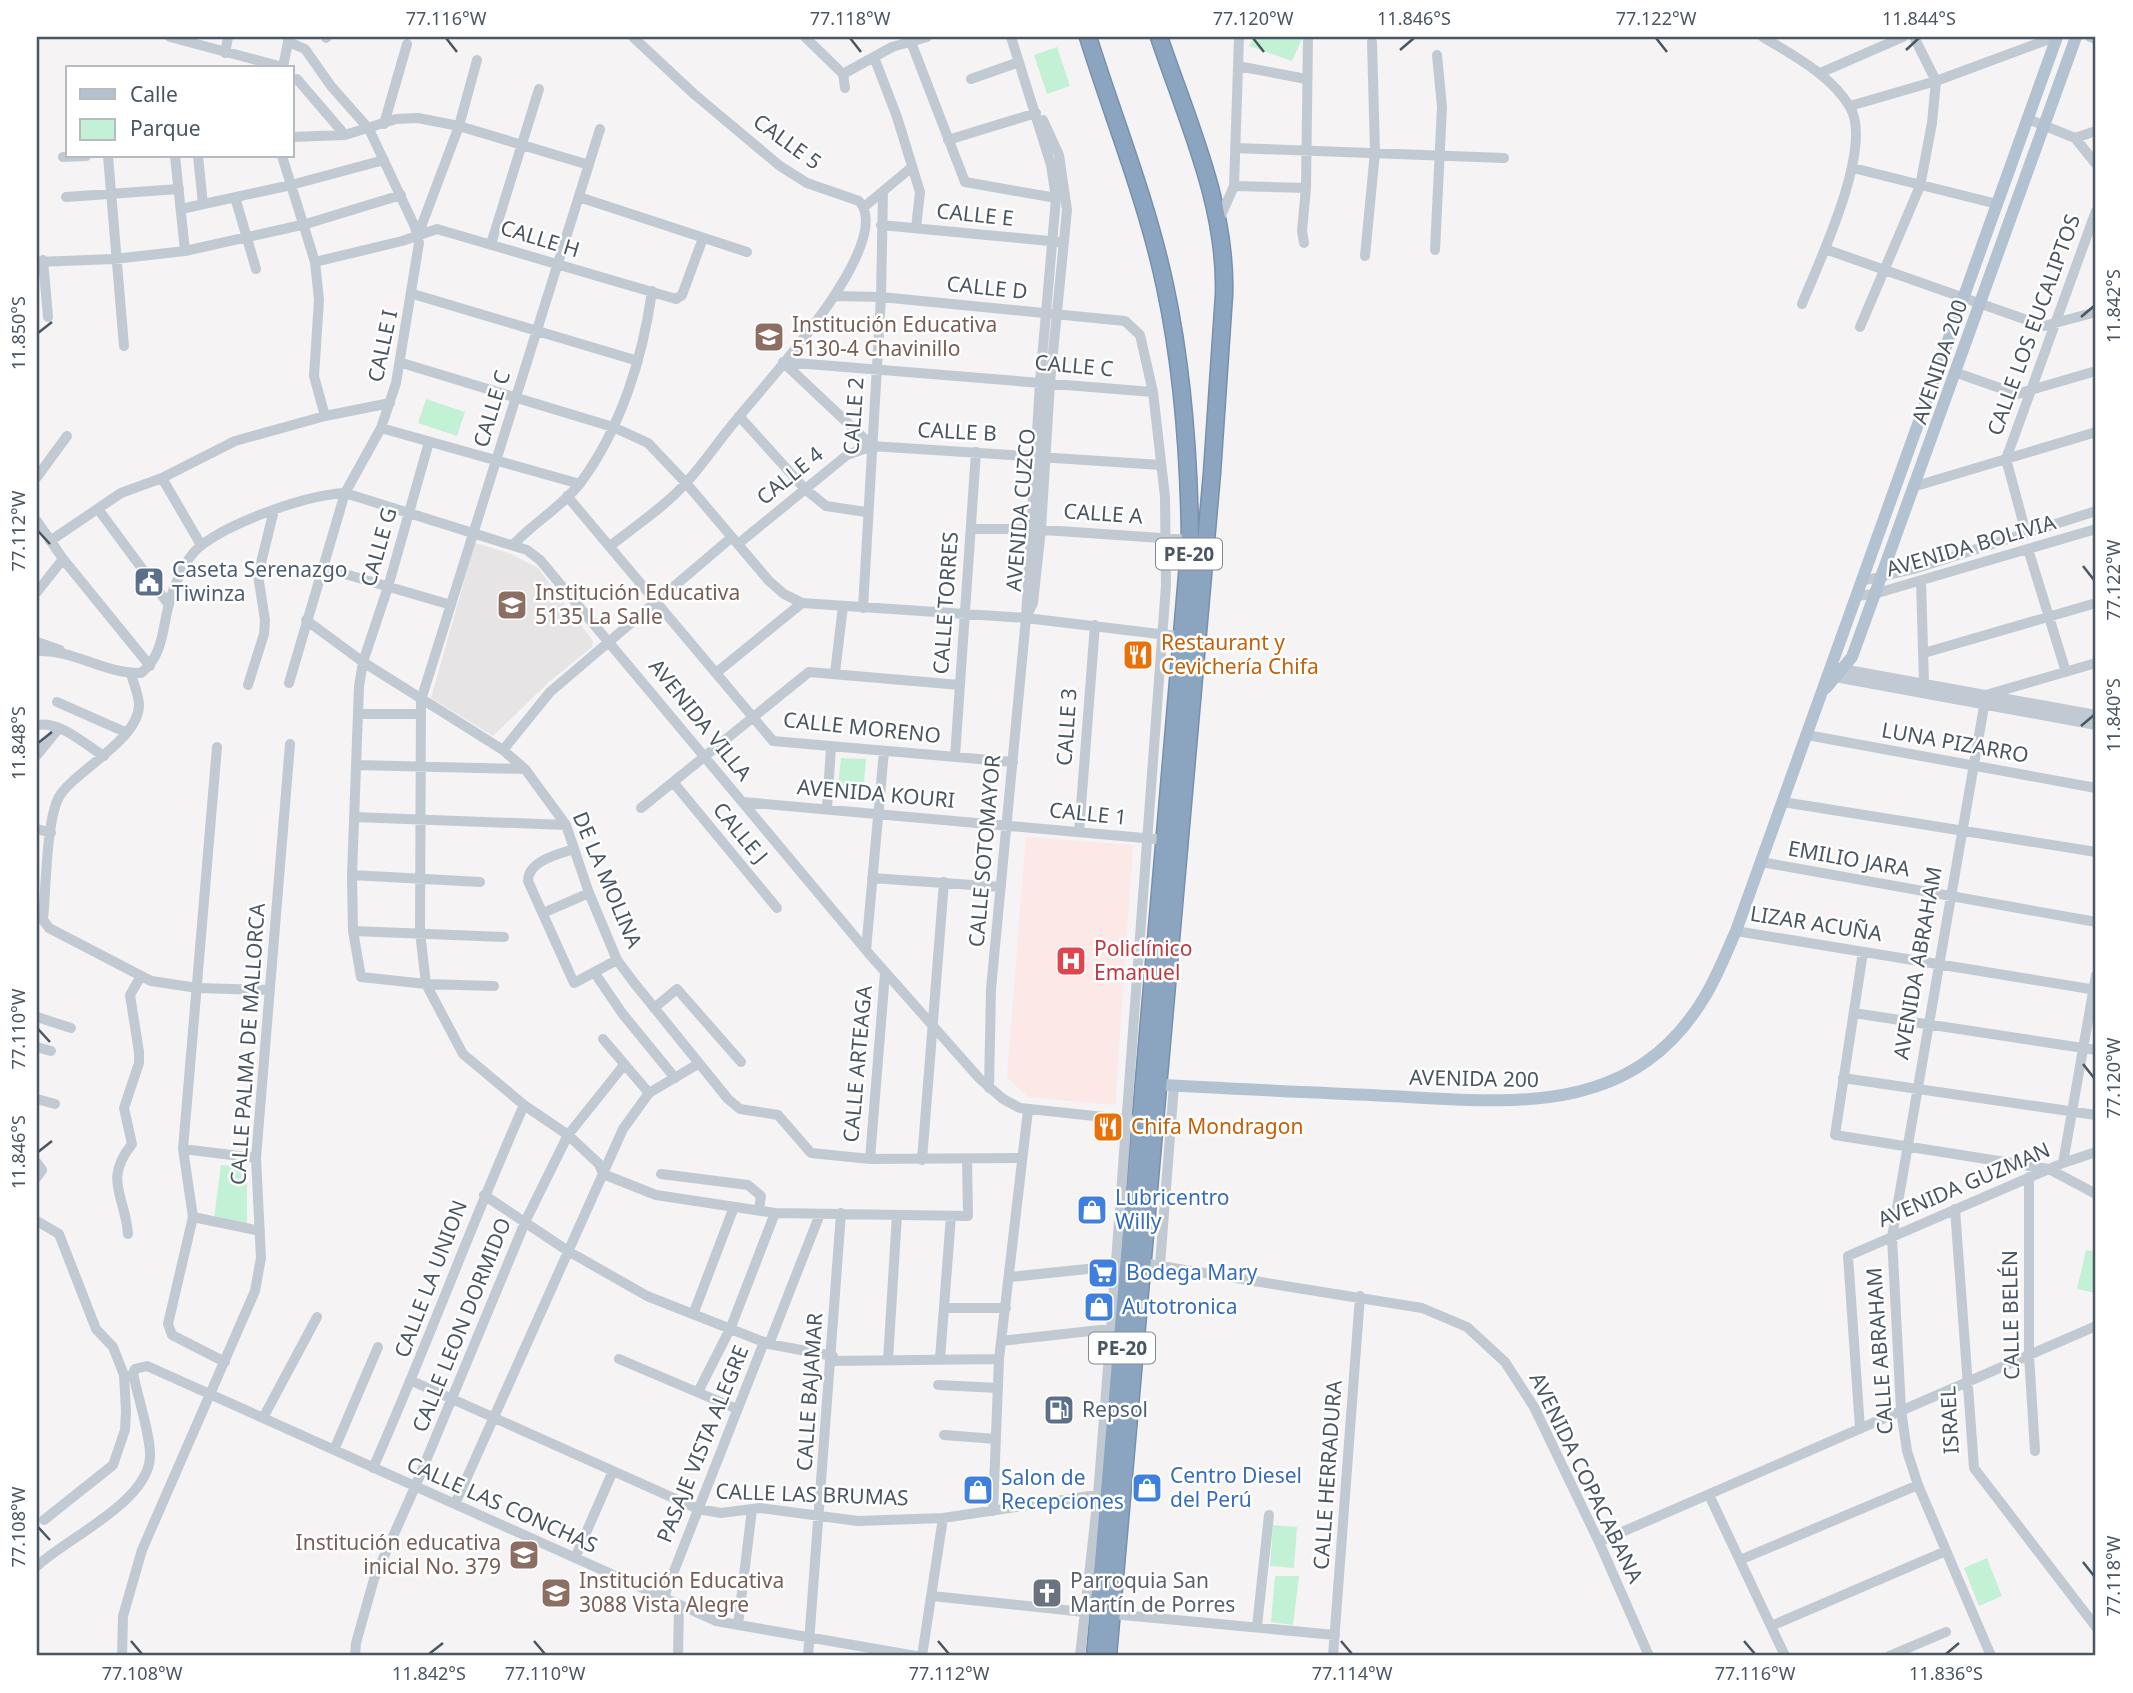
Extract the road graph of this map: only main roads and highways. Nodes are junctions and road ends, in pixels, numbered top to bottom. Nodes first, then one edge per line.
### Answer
1 (1088, 37) edge
2 (1159, 37) edge
3 (2056, 37) edge
4 (2076, 37) edge
5 (1834, 672) junction
6 (1152, 1084) junction
7 (1095, 1656) edge
8 (1108, 1656) edge

1 - 6 highway, PE-20
2 - 6 highway, PE-20
3 - 5 main road, AVENIDA 200
4 - 5 main road, AVENIDA 200
5 - 6 main road, AVENIDA 200
6 - 7 highway, PE-20
6 - 8 highway, PE-20

